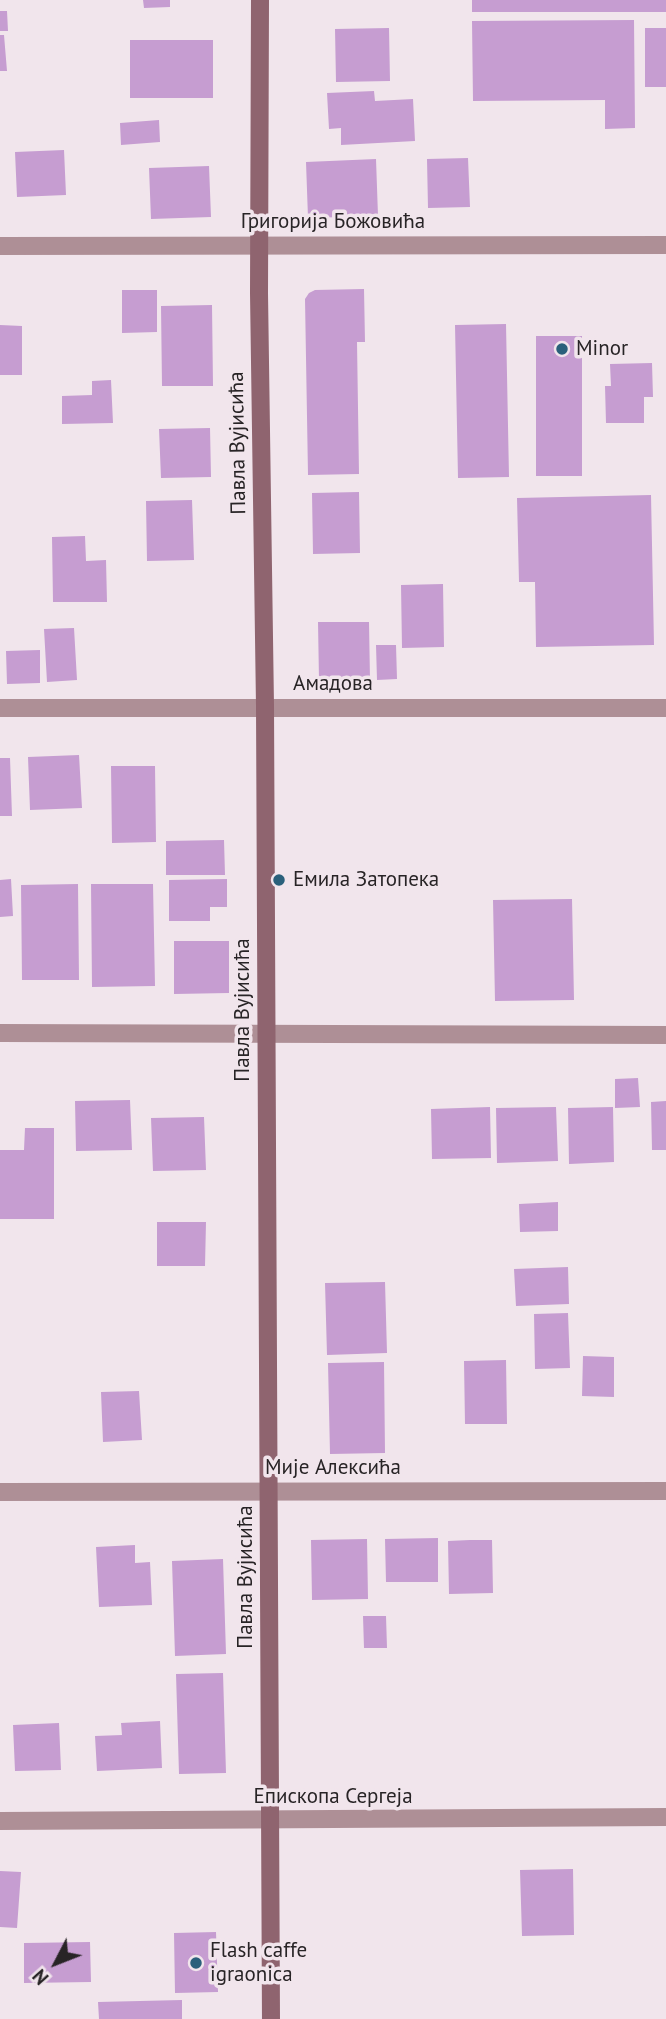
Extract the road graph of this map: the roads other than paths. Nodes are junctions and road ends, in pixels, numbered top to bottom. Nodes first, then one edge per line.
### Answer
1 (260, 0) edge
2 (666, 244) edge
3 (259, 245) junction
4 (0, 246) edge
5 (265, 706) junction
6 (0, 708) edge
7 (666, 708) edge
8 (0, 1033) edge
9 (266, 1033) junction
10 (666, 1035) edge
11 (269, 1491) junction
12 (0, 1492) edge
13 (666, 1492) edge
14 (666, 1817) edge
15 (269, 1820) junction
16 (0, 1821) edge
17 (271, 2019) edge

1 - 3 street, Павла Вујисића
2 - 3 street, Григорија Божовића
3 - 4 street, Григорија Божовића
3 - 5 street, Павла Вујисића
5 - 6 street, Амадова
5 - 7 street, Амадова
5 - 9 street, Павла Вујисића
8 - 9 street
9 - 10 street
9 - 11 street, Павла Вујисића
11 - 12 street, Мије Алексића
11 - 13 street, Мије Алексића
11 - 15 street, Павла Вујисића
14 - 15 street, Епископа Сергеја
15 - 16 street, Епископа Сергеја
15 - 17 street, Павла Вујисића

